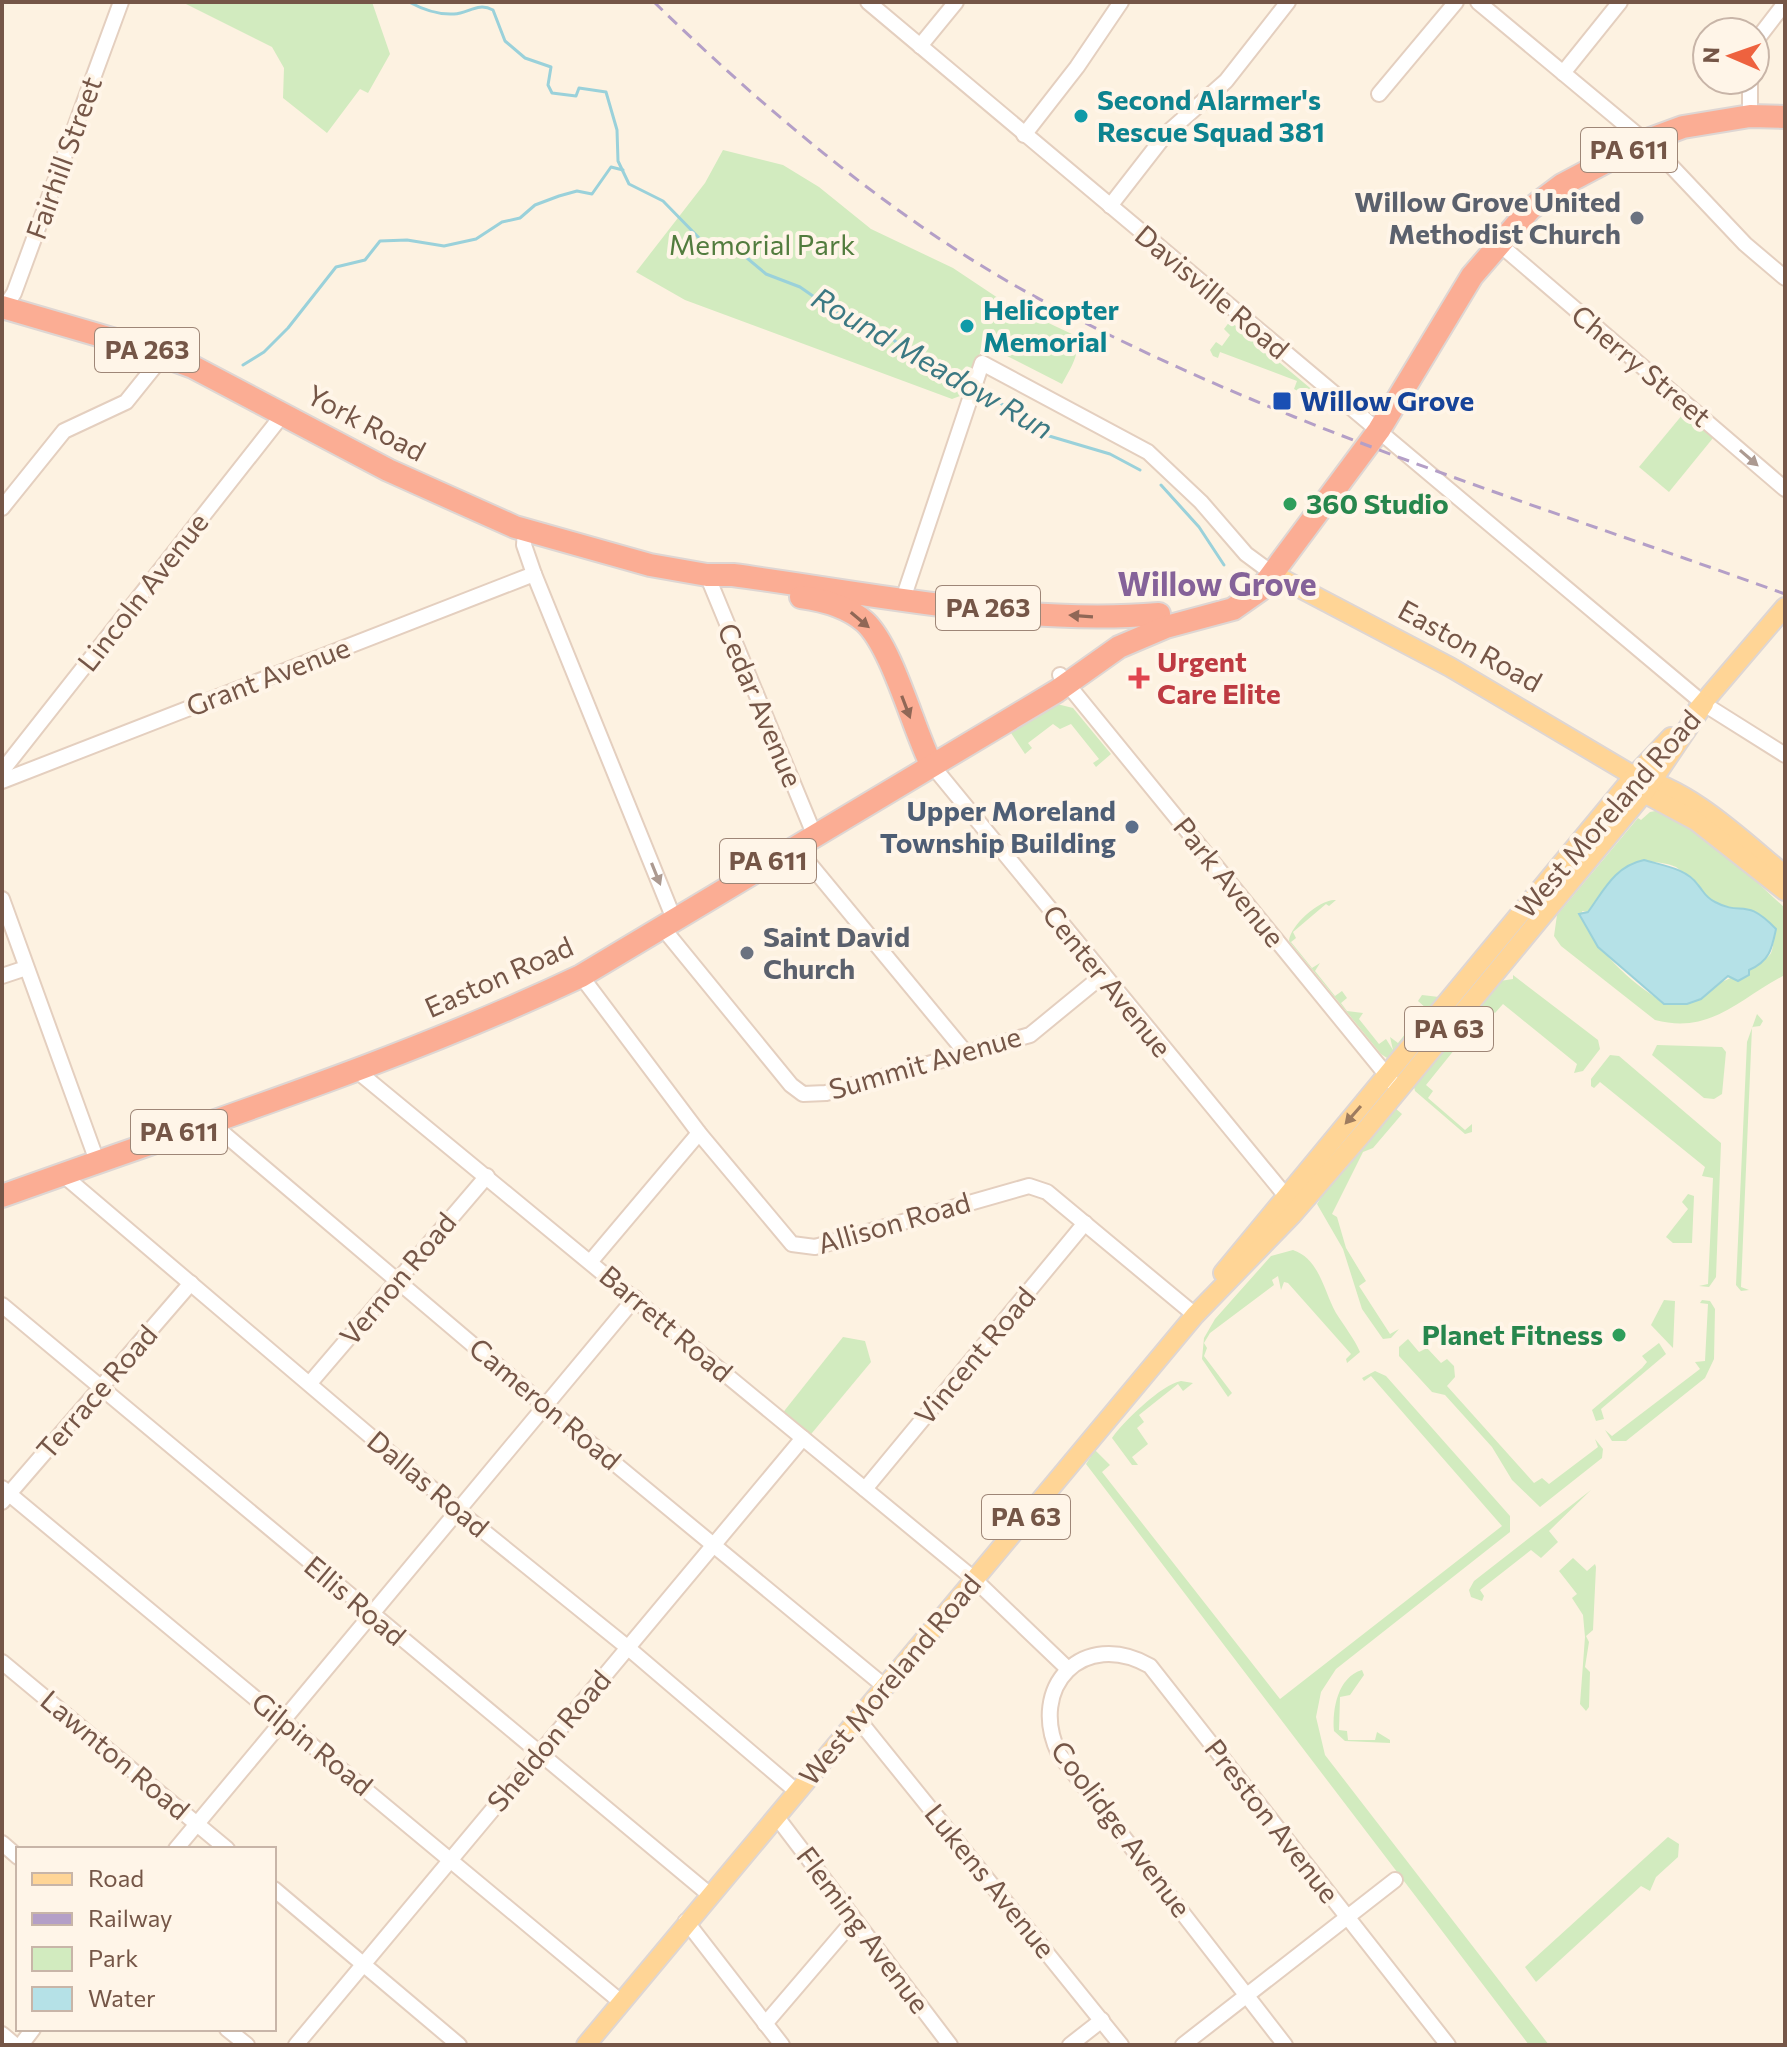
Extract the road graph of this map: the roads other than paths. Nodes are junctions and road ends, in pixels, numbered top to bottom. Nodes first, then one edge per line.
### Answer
1 (121, 2) edge
2 (868, 2) edge
3 (956, 2) edge
4 (1121, 2) edge
5 (1288, 2) edge
6 (1456, 2) edge
7 (1478, 2) edge
8 (1620, 2) edge
9 (1785, 3) edge
10 (1771, 21) edge
11 (920, 46) junction
12 (1563, 73) junction
13 (1379, 94) dead end
14 (1750, 96) edge
15 (1750, 116) junction
16 (1785, 117) edge
17 (1024, 135) junction
18 (1645, 141) junction
19 (1110, 206) junction
20 (1498, 243) junction
21 (1785, 278) edge
22 (3, 309) edge
23 (163, 356) junction
24 (284, 413) junction
25 (1379, 430) junction
26 (1785, 489) edge
27 (2, 508) edge
28 (525, 530) junction
29 (534, 574) junction
30 (1273, 574) junction
31 (707, 575) junction
32 (903, 599) junction
33 (1785, 607) edge
34 (1159, 614) junction
35 (1063, 680) junction
36 (1704, 704) junction
37 (1785, 755) edge
38 (931, 764) junction
39 (2, 771) edge
40 (2, 781) edge
41 (1644, 783) junction
42 (804, 839) junction
43 (1785, 875) edge
44 (1785, 891) edge
45 (2, 899) edge
46 (668, 923) junction
47 (26, 968) junction
48 (2, 976) edge
49 (581, 976) junction
50 (1102, 976) junction
51 (966, 1053) junction
52 (356, 1070) junction
53 (1392, 1082) junction
54 (209, 1121) junction
55 (699, 1133) junction
56 (97, 1161) junction
57 (62, 1174) junction
58 (487, 1176) junction
59 (1285, 1195) junction
60 (2, 1196) edge
61 (1085, 1223) junction
62 (591, 1261) junction
63 (397, 1280) junction
64 (191, 1283) junction
65 (635, 1298) junction
66 (2, 1305) edge
67 (1195, 1315) junction
68 (310, 1383) junction
69 (101, 1387) junction
70 (545, 1406) junction
71 (803, 1438) junction
72 (865, 1489) junction
73 (4, 1494) edge
74 (456, 1509) junction
75 (714, 1543) junction
76 (974, 1579) junction
77 (373, 1617) junction
78 (627, 1647) junction
79 (2, 1662) edge
80 (1068, 1669) junction
81 (883, 1685) junction
82 (857, 1718) junction
83 (283, 1720) junction
84 (540, 1754) junction
85 (796, 1791) junction
86 (776, 1816) junction
87 (197, 1824) junction
88 (178, 1847) edge
89 (225, 1847) edge
90 (451, 1858) junction
91 (1395, 1880) dead end
92 (276, 1891) edge
93 (710, 1895) junction
94 (1348, 1916) junction
95 (854, 1920) junction
96 (686, 1921) junction
97 (363, 1964) junction
98 (1247, 1996) junction
99 (621, 2002) junction
100 (1102, 2020) junction
101 (765, 2024) junction
102 (230, 2031) edge
103 (2, 2034) edge
104 (18, 2045) edge
105 (247, 2045) edge
106 (296, 2045) edge
107 (459, 2045) edge
108 (586, 2045) edge
109 (782, 2045) edge
110 (950, 2045) edge
111 (1070, 2045) edge
112 (1121, 2045) edge
113 (1183, 2045) edge
114 (1285, 2045) edge
115 (1448, 2045) edge

1 - 22 street, Fairhill Street
2 - 11 street, Davisville Road
3 - 11 street
4 - 17 street
5 - 19 street
6 - 13 street
7 - 12 street
8 - 12 street
9 - 10 street
11 - 17 street, Davisville Road
12 - 18 street
14 - 15 street
15 - 16 highway, PA 611
15 - 18 highway, PA 611
17 - 19 street, Davisville Road
18 - 20 highway, PA 611
18 - 21 street
19 - 25 street, Davisville Road
20 - 25 highway, PA 611
20 -> 26 street, Cherry Street
22 - 23 highway, York Road / PA 263
23 - 24 highway, York Road / PA 263
23 - 27 street
24 - 28 highway, York Road / PA 263
24 - 39 street, Lincoln Avenue
25 - 30 highway, PA 611
25 - 36 street, Davisville Road
28 - 29 street, Summit Avenue
28 - 31 highway, York Road / PA 263
29 - 40 street, Grant Avenue
29 -> 46 street, Summit Avenue
30 - 32 street
30 - 34 highway, Easton Road / PA 611
30 - 35 highway, Easton Road / PA 611
30 - 41 main road, Easton Road
31 - 32 highway, York Road / PA 263
31 -> 38 highway, York Road / PA 263
31 - 42 street, Cedar Avenue
34 -> 32 highway, York Road / PA 263
33 - 36 main road, PA 63
34 - 35 highway, Easton Road / PA 611
35 - 38 highway, Easton Road / PA 611
35 - 53 street, Park Avenue
36 - 37 street, Davisville Road
36 - 41 main road, West Moreland Road / PA 63
38 - 42 highway, Easton Road / PA 611
38 - 50 street, Center Avenue
41 - 43 main road, Easton Road
41 - 44 main road, Easton Road
41 - 53 main road, West Moreland Road / PA 63
42 - 46 highway, Easton Road / PA 611
42 - 51 street, Cedar Avenue
45 - 47 street
46 - 49 highway, Easton Road / PA 611
46 - 51 street, Summit Avenue
47 - 48 street
47 - 56 street
49 - 52 highway, Easton Road / PA 611
49 - 55 street, Allison Road
50 - 51 street, Summit Avenue
50 - 59 street, Center Avenue
52 - 54 highway, Easton Road / PA 611
52 - 58 street, Barrett Road
53 -> 59 main road, West Moreland Road / PA 63
53 - 67 main road, West Moreland Road / PA 63
54 - 56 highway, Easton Road / PA 611
54 - 63 street, Cameron Road
55 - 61 street, Allison Road
55 - 62 street
56 - 57 highway, Easton Road / PA 611
57 - 60 highway, Easton Road / PA 611
57 - 64 street, Dallas Road
58 - 62 street, Barrett Road
58 - 63 street, Vernon Road
59 - 67 main road, West Moreland Road / PA 63
61 - 67 street, Allison Road
61 - 72 street, Vincent Road
62 - 65 street, Barrett Road
63 - 68 street, Vernon Road
63 - 70 street, Cameron Road
64 - 68 street, Dallas Road
64 - 69 street, Terrace Road
65 - 70 street
65 - 71 street, Barrett Road
66 - 69 street, Ellis Road
67 - 76 main road, West Moreland Road / PA 63
68 - 74 street, Dallas Road
69 - 73 street, Terrace Road
69 - 77 street, Ellis Road
70 - 74 street
70 - 75 street, Cameron Road
71 - 72 street, Barrett Road
71 - 75 street, Sheldon Road
72 - 76 street, Barrett Road
73 - 83 street, Gilpin Road
74 - 77 street
74 - 78 street, Dallas Road
75 - 78 street, Sheldon Road
75 - 81 street, Cameron Road
76 - 80 street
76 - 81 main road, West Moreland Road / PA 63
77 - 83 street
77 - 84 street, Ellis Road
78 - 84 street, Sheldon Road
78 - 85 street, Dallas Road
79 - 87 street, Lawnton Road
80 - 94 street, Preston Avenue
80 - 98 street, Coolidge Avenue
81 - 82 main road, West Moreland Road / PA 63
82 - 85 main road, West Moreland Road / PA 63
82 - 100 street, Lukens Avenue
83 - 87 street
83 - 90 street, Gilpin Road
84 - 90 street, Sheldon Road
84 - 93 street, Ellis Road
85 - 86 main road, West Moreland Road / PA 63
86 - 93 main road, West Moreland Road / PA 63
86 - 95 street, Fleming Avenue
87 - 88 street
87 - 89 street, Lawnton Road
90 - 97 street, Sheldon Road
90 - 99 street, Gilpin Road
91 - 94 street
92 - 97 street
93 - 96 main road, West Moreland Road / PA 63
94 - 98 street
94 - 115 street, Preston Avenue
95 - 101 street
95 - 110 street, Fleming Avenue
96 - 99 main road, West Moreland Road / PA 63
96 - 101 street
97 - 106 street, Sheldon Road
97 - 107 street
98 - 113 street
98 - 114 street, Coolidge Avenue
99 - 108 main road, West Moreland Road / PA 63
100 - 111 street
100 - 112 street, Lukens Avenue
101 - 109 street
102 - 105 street
103 - 104 street

